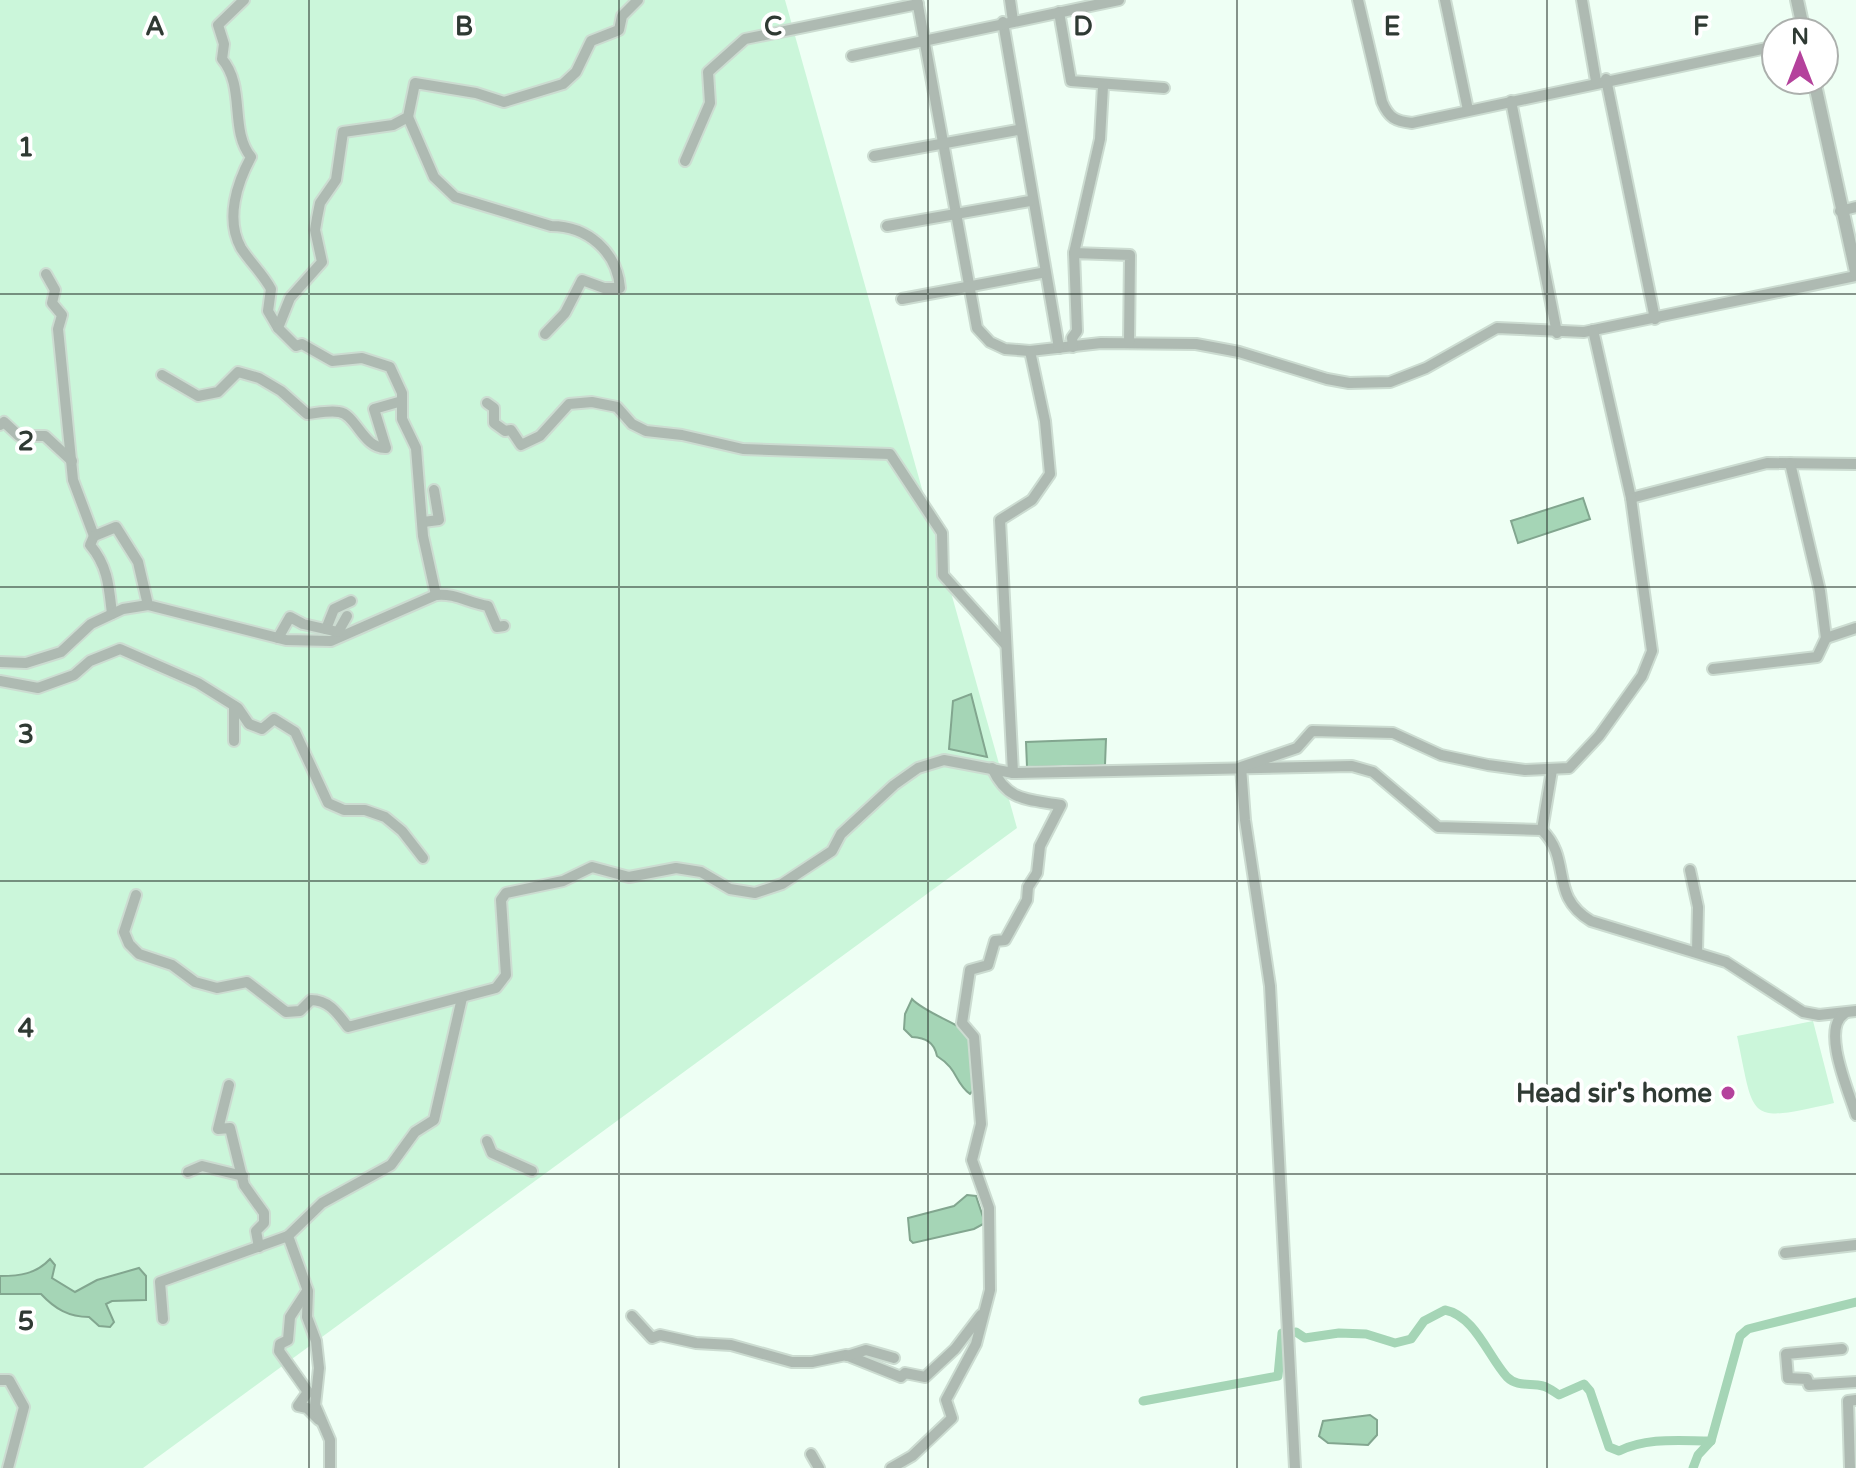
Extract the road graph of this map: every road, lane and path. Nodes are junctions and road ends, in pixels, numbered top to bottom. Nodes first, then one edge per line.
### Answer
1 (244, 0) edge
2 (638, 0) edge
3 (1010, 0) edge
4 (1119, 0) edge
5 (1358, 0) edge
6 (1445, 0) edge
7 (1582, 0) edge
8 (918, 2) edge
9 (1059, 12) junction
10 (1008, 22) junction
11 (925, 39) junction
12 (1760, 49) edge
13 (852, 56) dead end
14 (1601, 80) junction
15 (1103, 86) junction
16 (1164, 88) dead end
17 (1817, 96) edge
18 (1511, 101) junction
19 (1468, 110) junction
20 (408, 117) junction
21 (1018, 130) dead end
22 (943, 142) junction
23 (874, 156) dead end
24 (685, 161) dead end
25 (1030, 201) dead end
26 (1856, 207) edge
27 (1840, 211) junction
28 (957, 214) junction
29 (887, 226) dead end
30 (1074, 253) junction
31 (1041, 273) dead end
32 (46, 274) dead end
33 (1856, 274) edge
34 (970, 286) junction
35 (902, 299) dead end
36 (1655, 319) junction
37 (278, 328) junction
38 (1593, 330) junction
39 (1557, 333) junction
40 (545, 334) dead end
41 (1129, 343) junction
42 (1073, 347) junction
43 (1059, 348) junction
44 (1030, 351) junction
45 (162, 375) dead end
46 (402, 401) junction
47 (487, 403) dead end
48 (0, 425) edge
49 (72, 461) junction
50 (1790, 463) junction
51 (1856, 464) edge
52 (434, 490) dead end
53 (1631, 498) junction
54 (423, 522) junction
55 (94, 536) junction
56 (436, 595) junction
57 (351, 601) dead end
58 (148, 605) junction
59 (112, 614) junction
60 (347, 616) dead end
61 (504, 626) dead end
62 (1856, 628) edge
63 (326, 629) junction
64 (278, 638) junction
65 (1826, 638) junction
66 (1005, 644) junction
67 (0, 662) edge
68 (1713, 669) dead end
69 (0, 681) edge
70 (234, 706) junction
71 (234, 741) dead end
72 (1241, 767) junction
73 (992, 768) junction
74 (1552, 770) junction
75 (1013, 773) junction
76 (1542, 830) junction
77 (423, 858) dead end
78 (1690, 870) dead end
79 (136, 895) dead end
80 (1697, 952) junction
81 (462, 998) junction
82 (1851, 1012) edge
83 (229, 1085) dead end
84 (1856, 1115) edge
85 (487, 1141) dead end
86 (532, 1171) dead end
87 (188, 1172) dead end
88 (243, 1176) junction
89 (288, 1236) junction
90 (1856, 1245) edge
91 (259, 1247) junction
92 (1785, 1253) dead end
93 (308, 1291) junction
94 (986, 1307) junction
95 (632, 1316) dead end
96 (163, 1319) dead end
97 (1842, 1349) dead end
98 (847, 1356) junction
99 (894, 1358) dead end
100 (0, 1380) edge
101 (1856, 1382) edge
102 (1856, 1400) edge
103 (323, 1424) junction
104 (811, 1454) dead end
105 (8, 1468) edge
106 (330, 1468) edge
107 (819, 1468) edge
108 (891, 1468) edge
109 (1295, 1468) edge
110 (1850, 1468) edge

1 - 37 street
2 - 20 street
3 - 10 street
4 - 9 street
5 - 19 street
6 - 19 street
7 - 14 street
8 - 11 street
8 - 24 street
9 - 10 street
9 - 15 street
10 - 11 street
10 - 43 street
11 - 13 street
11 - 22 street
12 - 14 street
14 - 18 street
14 - 36 street
15 - 16 street
15 - 30 street
17 - 27 street
18 - 19 street
18 - 39 street
20 - 37 street
20 - 40 street
21 - 22 street
22 - 23 street
22 - 28 street
25 - 28 street
26 - 27 street
27 - 33 street
28 - 29 street
28 - 34 street
30 - 41 street
30 - 42 street
31 - 34 street
32 - 49 street
33 - 36 street
34 - 35 street
34 - 44 street
36 - 38 street
37 - 46 street
38 - 39 street
38 - 53 street
39 - 41 street
41 - 42 street
42 - 43 street
43 - 44 street
44 - 66 street
45 - 46 street
46 - 54 street
47 - 66 street
48 - 49 street
49 - 55 street
50 - 51 street
50 - 53 street
50 - 65 street
52 - 54 street
53 - 74 street
54 - 56 street
55 - 58 street
55 - 59 street
56 - 61 street
56 - 64 street
57 - 63 street
58 - 59 street
58 - 64 street
59 - 67 street
60 - 63 street
62 - 65 street
63 - 64 street
65 - 68 street
66 - 75 street
69 - 70 street
70 - 71 street
70 - 77 street
72 - 74 street
72 - 75 street
72 - 76 street
72 - 109 street
73 - 75 street
73 - 81 street
73 - 94 street
74 - 76 street
76 - 80 street
78 - 80 street
79 - 81 street
80 - 82 street
81 - 89 street
82 - 84 street
83 - 88 street
85 - 86 street
87 - 88 street
88 - 91 street
89 - 91 street
89 - 93 street
90 - 92 street
91 - 96 street
93 - 103 street
93 - 103 street
94 - 98 street
94 - 108 street
95 - 98 street
97 - 101 street
98 - 99 street
100 - 105 street
102 - 110 street
103 - 106 street
104 - 107 street

